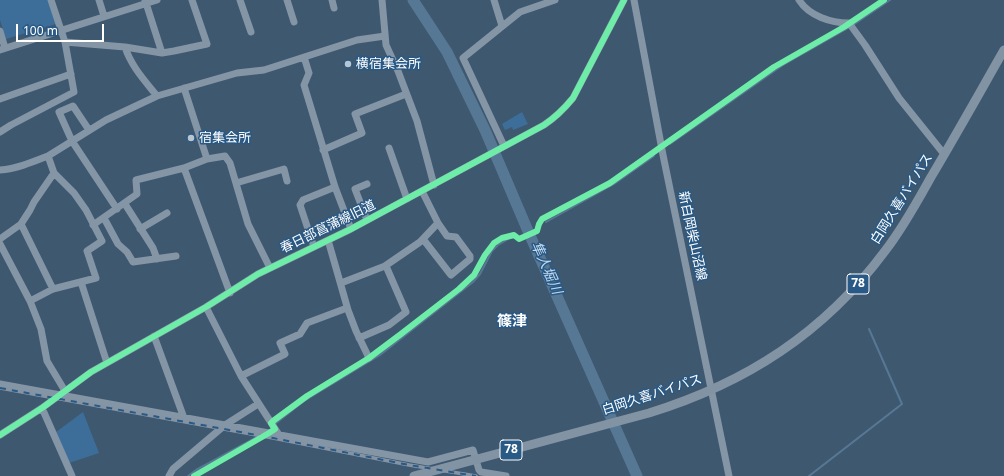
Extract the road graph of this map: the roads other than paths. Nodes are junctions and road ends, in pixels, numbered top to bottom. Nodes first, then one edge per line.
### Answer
1 (51, 0) edge
2 (99, 0) edge
3 (157, 0) edge
4 (192, 0) edge
5 (240, 0) edge
6 (287, 0) edge
7 (332, 0) edge
8 (382, 0) edge
9 (494, 0) edge
10 (555, 0) edge
11 (624, 0) edge
12 (634, 0) edge
13 (799, 0) edge
14 (146, 2) edge
15 (334, 8) dead end
16 (104, 16) junction
17 (294, 22) dead end
18 (502, 26) junction
19 (61, 31) junction
20 (0, 32) edge
21 (251, 32) dead end
22 (385, 36) junction
23 (65, 42) junction
24 (126, 47) junction
25 (3, 49) edge
26 (1004, 50) edge
27 (162, 53) junction
28 (304, 57) junction
29 (71, 74) junction
30 (184, 88) junction
31 (406, 94) junction
32 (157, 96) junction
33 (0, 99) edge
34 (89, 130) junction
35 (0, 132) edge
36 (72, 141) junction
37 (502, 147) junction
38 (389, 148) dead end
39 (324, 150) junction
40 (944, 154) junction
41 (48, 156) junction
42 (207, 159) junction
43 (184, 168) junction
44 (0, 170) edge
45 (54, 172) junction
46 (287, 181) dead end
47 (236, 183) junction
48 (368, 184) dead end
49 (434, 185) junction
50 (335, 187) junction
51 (422, 191) junction
52 (407, 199) junction
53 (125, 204) junction
54 (117, 209) junction
55 (167, 213) dead end
56 (104, 218) junction
57 (367, 220) junction
58 (438, 223) junction
59 (21, 224) junction
60 (93, 224) junction
61 (140, 229) junction
62 (351, 229) junction
63 (0, 239) edge
64 (423, 239) junction
65 (328, 240) junction
66 (0, 244) edge
67 (314, 247) junction
68 (176, 256) dead end
69 (157, 259) junction
70 (386, 266) junction
71 (270, 268) junction
72 (81, 282) junction
73 (341, 284) junction
74 (53, 289) junction
75 (230, 293) junction
76 (30, 301) junction
77 (206, 308) junction
78 (347, 308) junction
79 (154, 336) junction
80 (359, 338) junction
81 (369, 358) dead end
82 (107, 363) junction
83 (241, 376) junction
84 (0, 384) edge
85 (712, 390) junction
86 (62, 393) junction
87 (258, 404) junction
88 (42, 408) junction
89 (184, 418) junction
90 (225, 425) junction
91 (0, 435) edge
92 (279, 435) junction
93 (476, 459) junction
94 (72, 476) edge
95 (170, 476) edge
96 (414, 476) edge
97 (506, 476) edge
98 (729, 476) edge

1 - 19 street
2 - 16 street
3 - 14 street
4 - 27 street
5 - 21 street
6 - 17 street
7 - 15 street
8 - 22 street
9 - 18 street
10 - 18 street
11 - 37 street, 春日部菖蒲線旧道
12 - 85 street, 新白岡柴山沼線
13 - 40 street
14 - 16 street
14 - 27 street
16 - 19 street
18 - 37 street
19 - 23 street
19 - 25 street
20 - 25 street
22 - 28 street
22 - 31 street
23 - 24 street
23 - 29 street
24 - 27 street
24 - 32 street
26 - 40 main road, 白岡久喜バイパス / 78
28 - 30 street
28 - 39 street
29 - 33 street
29 - 35 street
30 - 32 street
30 - 42 street
31 - 39 street
31 - 49 street
32 - 34 street
34 - 36 street
34 - 36 street
36 - 41 street
36 - 54 street
37 - 49 street, 春日部菖蒲線旧道
38 - 52 street
39 - 50 street
40 - 85 main road, 白岡久喜バイパス / 78
41 - 44 street
41 - 45 street
42 - 43 street
42 - 47 street
43 - 53 street
43 - 75 street
45 - 59 street
45 - 60 street
46 - 47 street
47 - 71 street
48 - 57 street
49 - 51 street, 春日部菖蒲線旧道
50 - 62 street
50 - 67 street
51 - 52 street, 春日部菖蒲線旧道
51 - 58 street
52 - 57 street, 春日部菖蒲線旧道
53 - 54 street
53 - 61 street
54 - 56 street
55 - 61 street
56 - 60 street
56 - 69 street
57 - 62 street, 春日部菖蒲線旧道
58 - 64 street
58 - 64 street
59 - 63 street
59 - 74 street
60 - 72 street
61 - 69 street
62 - 65 street, 春日部菖蒲線旧道
64 - 70 street
65 - 67 street, 春日部菖蒲線旧道
65 - 73 street
66 - 76 street
67 - 71 street, 春日部菖蒲線旧道
68 - 69 street
70 - 73 street
70 - 80 street
71 - 75 street, 春日部菖蒲線旧道
72 - 74 street
72 - 82 street
73 - 78 street
74 - 76 street
75 - 77 street, 春日部菖蒲線旧道
76 - 86 street
77 - 79 street, 春日部菖蒲線旧道
77 - 83 street
78 - 80 street
78 - 83 street
79 - 82 street, 春日部菖蒲線旧道
79 - 89 street
80 - 81 street
82 - 86 street, 春日部菖蒲線旧道
83 - 87 street
84 - 86 street
85 - 93 main road, 白岡久喜バイパス / 78
85 - 98 street, 新白岡柴山沼線
86 - 88 street, 春日部菖蒲線旧道
86 - 89 street
87 - 90 street
87 - 92 street
88 - 91 street, 春日部菖蒲線旧道
88 - 94 street
89 - 90 street
90 - 92 street
90 - 95 street
92 - 93 street
93 - 96 main road, 白岡久喜バイパス / 78
93 - 97 street

